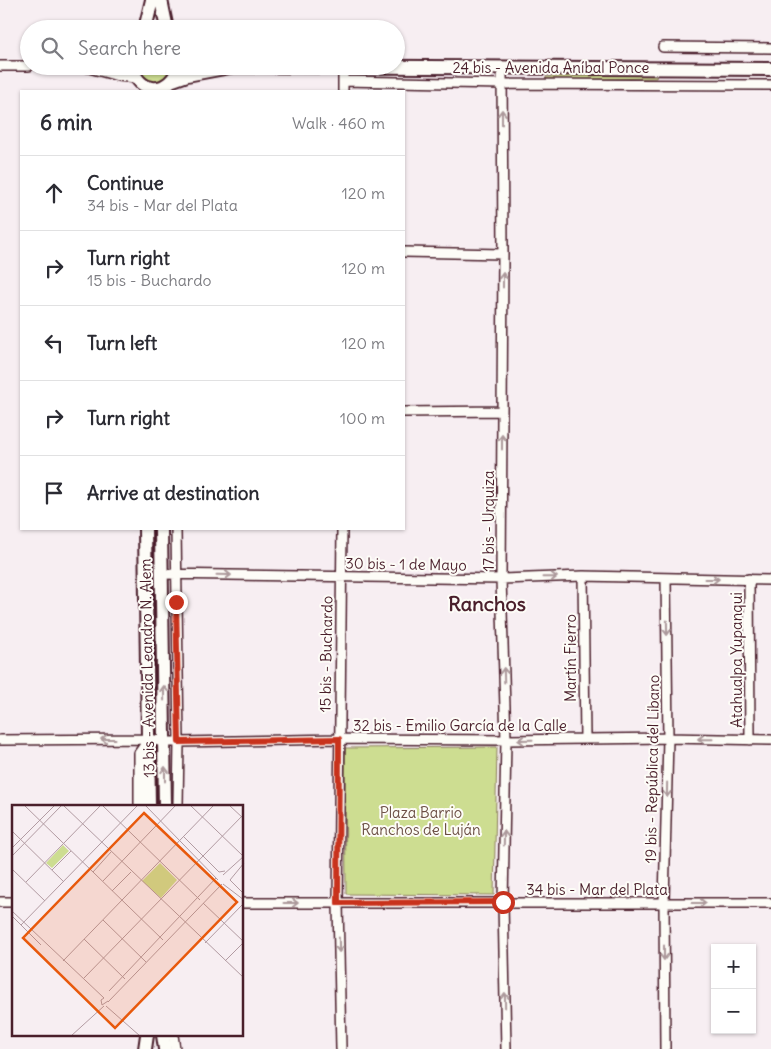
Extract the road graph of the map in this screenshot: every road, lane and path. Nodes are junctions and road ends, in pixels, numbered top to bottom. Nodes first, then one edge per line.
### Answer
1 (152, 0) edge
2 (161, 0) edge
3 (147, 20) edge
4 (165, 20) edge
5 (663, 47) dead end
6 (771, 48) edge
7 (0, 66) edge
8 (20, 66) edge
9 (502, 68) junction
10 (771, 69) edge
11 (405, 72) edge
12 (114, 75) edge
13 (192, 75) edge
14 (343, 75) edge
15 (359, 75) edge
16 (137, 79) edge
17 (502, 84) junction
18 (171, 85) edge
19 (771, 85) edge
20 (343, 90) edge
21 (405, 252) edge
22 (503, 254) junction
23 (502, 411) junction
24 (405, 412) edge
25 (145, 530) edge
26 (161, 530) edge
27 (176, 530) edge
28 (342, 530) edge
29 (162, 574) junction
30 (176, 575) junction
31 (584, 576) junction
32 (341, 577) junction
33 (501, 578) junction
34 (666, 579) junction
35 (749, 579) junction
36 (771, 580) edge
37 (668, 738) junction
38 (149, 739) junction
39 (339, 739) junction
40 (585, 739) junction
41 (0, 740) edge
42 (506, 740) junction
43 (750, 740) junction
44 (771, 740) edge
45 (165, 742) junction
46 (179, 742) junction
47 (139, 805) edge
48 (149, 805) edge
49 (165, 805) edge
50 (178, 805) edge
51 (503, 902) junction
52 (338, 903) junction
53 (664, 903) junction
54 (771, 903) edge
55 (244, 904) edge
56 (147, 1036) edge
57 (163, 1036) edge
58 (174, 1036) edge
59 (145, 1049) edge
60 (165, 1049) edge
61 (175, 1049) edge
62 (342, 1049) edge
63 (506, 1049) edge
64 (665, 1049) edge

1 - 3 main road
2 - 4 main road
5 - 6 street, 24 bis - Avenida Aníbal Ponce
7 - 8 street
9 - 10 main road, 24 bis - Avenida Aníbal Ponce
9 - 11 main road, 24 bis - Avenida Aníbal Ponce
9 - 17 street, 17 bis - Urquiza
12 - 16 street
13 - 18 main road, 24 bis - Avenida Aníbal Ponce
14 - 20 street
15 - 17 street, 24 bis - Avenida Aníbal Ponce
16 - 18 main road, 24 bis - Avenida Aníbal Ponce
17 - 19 street, 24 bis - Avenida Aníbal Ponce
22 -> 17 street, 17 bis - Urquiza
21 - 22 street
23 -> 22 street, 17 bis - Urquiza
23 - 24 street
33 -> 23 street, 17 bis - Urquiza
25 - 38 main road, 13 bis - Avenida Leandro N. Alem
26 - 29 main road, 13 bis - Avenida Leandro N. Alem
27 - 30 street, 13 bis - Avenida Leandro N. Alem
28 - 32 street, 15 bis - Buchardo
29 - 30 street, 30 bis - 1 de Mayo
45 -> 29 main road, 13 bis - Avenida Leandro N. Alem
30 -> 32 street, 30 bis - 1 de Mayo
30 - 46 street, 13 bis - Avenida Leandro N. Alem
33 -> 31 street, 30 bis - 1 de Mayo
31 - 34 street, 30 bis - 1 de Mayo
31 - 40 street, Martín Fierro
32 - 33 street, 30 bis - 1 de Mayo
32 - 39 street, 15 bis - Buchardo
42 -> 33 street, 17 bis - Urquiza
34 -> 35 street, 30 bis - 1 de Mayo
34 -> 37 street, 19 bis - República del Líbano
35 - 36 street, 30 bis - 1 de Mayo
35 - 43 street, Atahualpa Yupanqui
37 - 40 street, 32 bis - Emilio García de la Calle
43 -> 37 street, 32 bis - Emilio García de la Calle
37 -> 53 street, 19 bis - República del Líbano
38 -> 41 street, 32 bis - Emilio García de la Calle
38 - 45 street, 32 bis - Emilio García de la Calle
38 - 47 street
38 - 48 main road, 13 bis - Avenida Leandro N. Alem
39 - 42 street, 32 bis - Emilio García de la Calle
39 - 46 street, 32 bis - Emilio García de la Calle
39 - 52 street, 15 bis - Buchardo
40 -> 42 street, 32 bis - Emilio García de la Calle
51 -> 42 street, 17 bis - Urquiza
43 - 44 street, 32 bis - Emilio García de la Calle
45 - 46 street, 32 bis - Emilio García de la Calle
49 -> 45 main road, 13 bis - Avenida Leandro N. Alem
46 - 50 street, 13 bis - Avenida Leandro N. Alem
51 - 52 street, 34 bis - Mar del Plata
51 - 53 street, 34 bis - Mar del Plata
63 -> 51 street, 17 bis - Urquiza
55 -> 52 street, 34 bis - Mar del Plata
52 -> 62 street, 15 bis - Buchardo
53 -> 54 street, 34 bis - Mar del Plata
53 -> 64 street, 19 bis - República del Líbano
56 - 59 main road
57 - 60 main road
58 - 61 street

